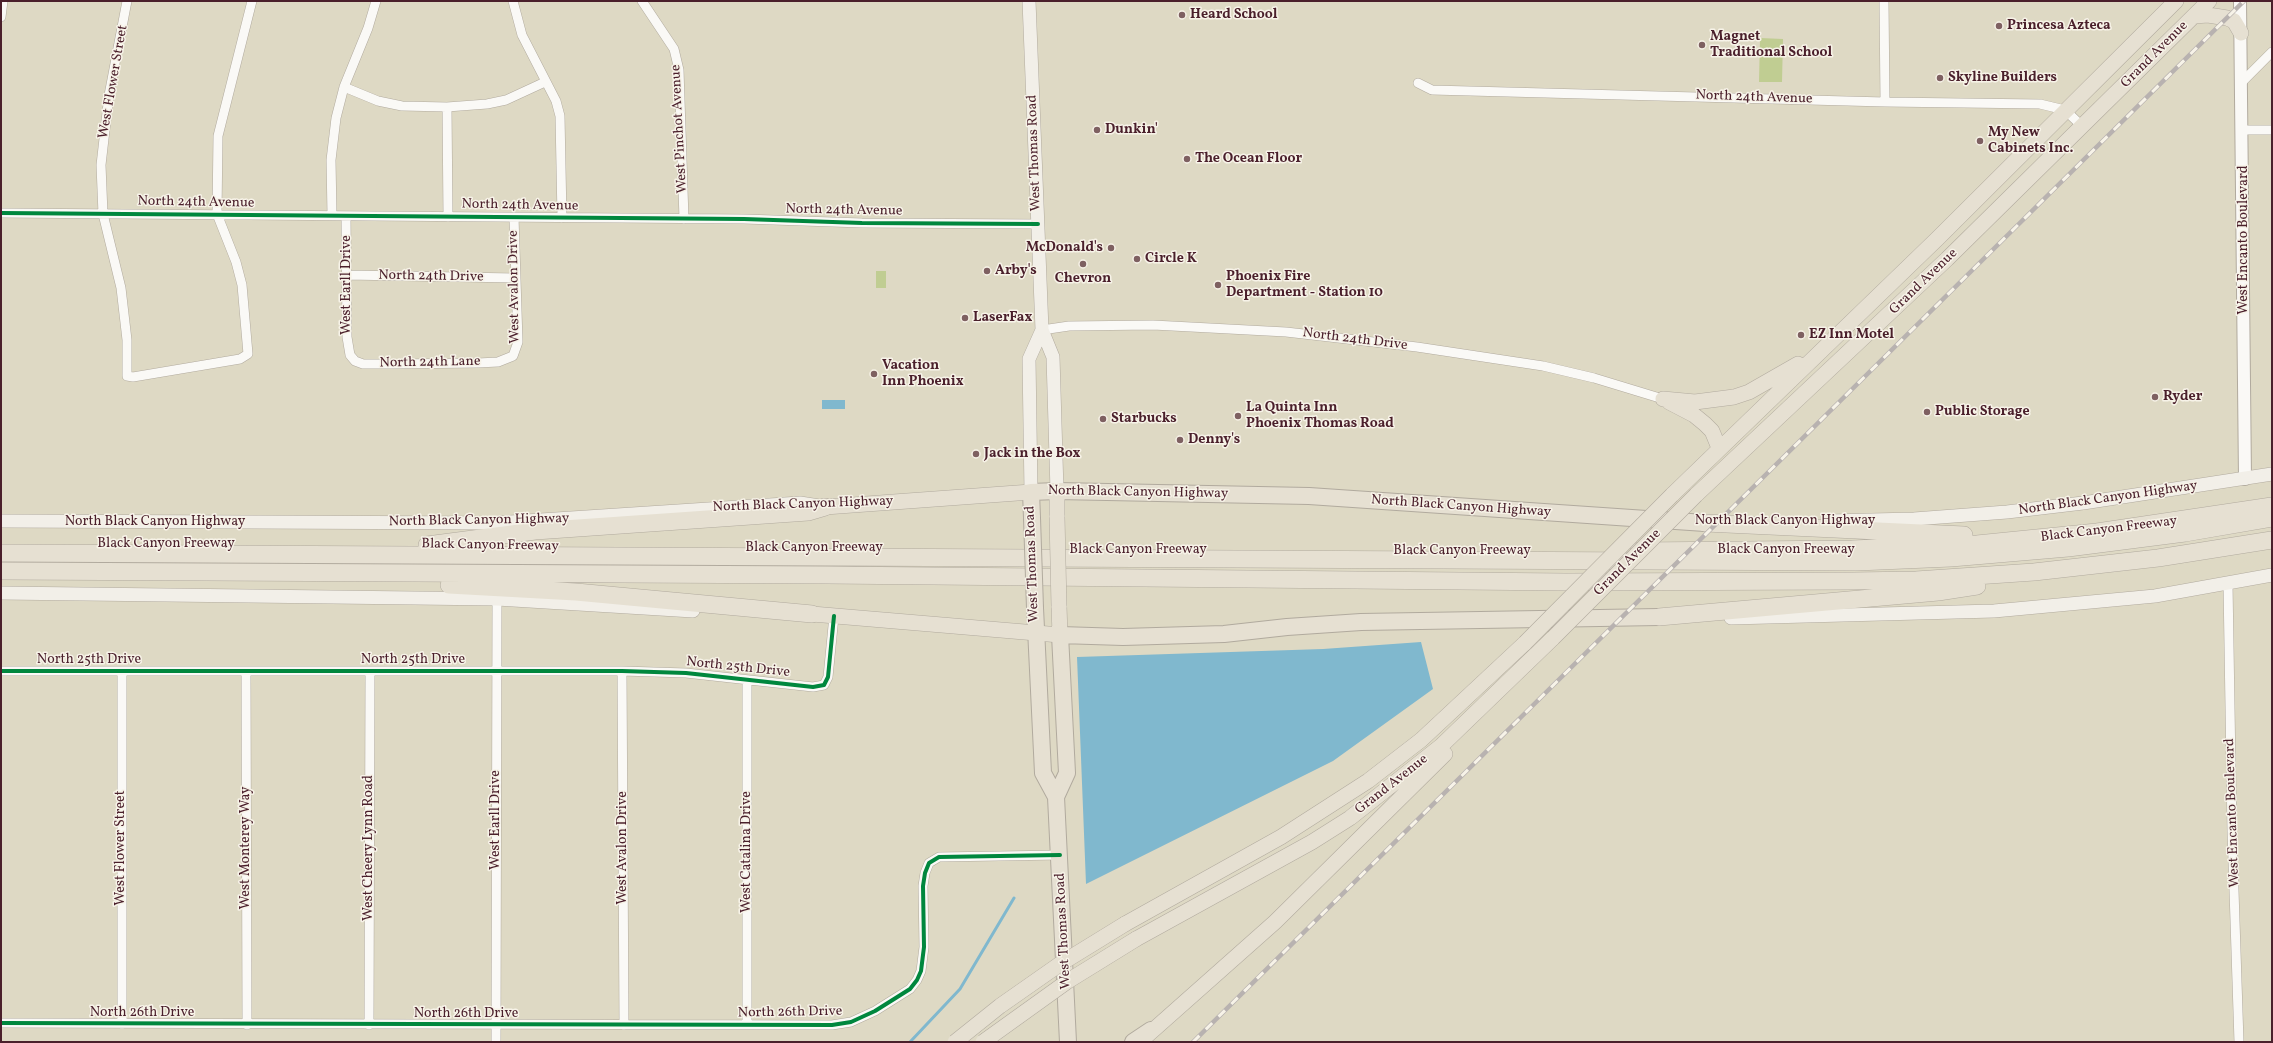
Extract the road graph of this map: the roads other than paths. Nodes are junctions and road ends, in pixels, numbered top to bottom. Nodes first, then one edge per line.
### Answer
1 (3, 1) edge
2 (127, 1) edge
3 (252, 1) edge
4 (376, 1) edge
5 (513, 1) edge
6 (642, 1) edge
7 (1029, 1) edge
8 (1884, 1) edge
9 (2176, 1) edge
10 (2209, 1) edge
11 (2240, 1) edge
12 (2194, 16) junction
13 (1, 17) edge
14 (2241, 33) junction
15 (2272, 52) edge
16 (545, 82) junction
17 (2242, 82) junction
18 (1418, 83) dead end
19 (344, 88) junction
20 (1885, 102) junction
21 (447, 107) junction
22 (2065, 110) junction
23 (2083, 127) junction
24 (2243, 130) junction
25 (2272, 130) edge
26 (1, 212) edge
27 (104, 214) junction
28 (217, 214) junction
29 (332, 215) junction
30 (346, 216) junction
31 (448, 217) junction
32 (514, 217) junction
33 (562, 218) junction
34 (684, 219) junction
35 (1038, 224) junction
36 (347, 275) junction
37 (515, 278) junction
38 (1042, 330) junction
39 (1818, 353) junction
40 (350, 355) joint
41 (513, 356) joint
42 (1662, 399) junction
43 (1719, 448) junction
44 (2272, 474) edge
45 (2245, 480) junction
46 (1057, 491) junction
47 (1031, 492) junction
48 (2272, 506) edge
49 (825, 507) junction
50 (2272, 518) edge
51 (1, 521) edge
52 (1705, 522) junction
53 (2036, 539) junction
54 (2272, 540) edge
55 (1, 543) edge
56 (427, 545) junction
57 (1, 553) edge
58 (2078, 567) junction
59 (1, 571) edge
60 (400, 574) junction
61 (2272, 575) edge
62 (2228, 584) junction
63 (1, 593) edge
64 (496, 599) junction
65 (812, 614) junction
66 (834, 616) junction
67 (1659, 617) junction
68 (1036, 634) junction
69 (1060, 635) junction
70 (1, 671) edge
71 (122, 671) junction
72 (246, 671) junction
73 (370, 671) junction
74 (497, 671) junction
75 (622, 671) junction
76 (747, 680) junction
77 (1509, 682) junction
78 (1056, 797) junction
79 (1060, 855) junction
80 (1, 1023) edge
81 (122, 1024) junction
82 (747, 1024) junction
83 (247, 1025) junction
84 (369, 1025) junction
85 (496, 1025) junction
86 (624, 1025) junction
87 (1151, 1030) junction
88 (496, 1042) edge
89 (955, 1042) edge
90 (984, 1042) edge
91 (1068, 1042) edge
92 (1133, 1042) edge
93 (1140, 1042) edge
94 (2239, 1042) edge

1 - 13 street
2 - 27 street, West Flower Street
3 - 28 street
4 - 19 street, West Earll Drive
5 - 16 street
6 - 34 street, West Pinchot Avenue
7 - 35 main road, West Thomas Road
8 - 20 street
9 - 22 main road, Grand Avenue
10 - 12 main road, Grand Avenue
11 - 14 street, West Encanto Boulevard
12 - 14 main road
12 - 23 main road, Grand Avenue
14 - 17 street, West Encanto Boulevard
15 - 17 street
16 - 21 street
16 - 33 street
17 - 24 street, West Encanto Boulevard
18 - 20 street, North 24th Avenue
19 - 21 street
19 - 29 street, West Earll Drive
20 - 22 street, North 24th Avenue
21 - 31 street
22 - 23 street, North 24th Avenue
22 - 39 main road, Grand Avenue
23 - 77 main road, Grand Avenue, bridge
24 - 25 street
24 - 45 street, West Encanto Boulevard
26 - 27 street, North 24th Avenue
27 - 28 street, North 24th Avenue
27 - 28 street, West Flower Street
28 - 29 street, North 24th Avenue
29 - 30 street, North 24th Avenue
30 - 31 street, North 24th Avenue
30 - 36 street, West Earll Drive
31 - 32 street, North 24th Avenue
32 - 33 street, North 24th Avenue
32 - 37 street, West Avalon Drive
33 - 34 street, North 24th Avenue
34 - 35 street, North 24th Avenue
35 - 38 main road, West Thomas Road
36 - 37 street, North 24th Drive
36 - 40 street, West Earll Drive
37 - 41 street, West Avalon Drive
38 - 42 street, North 24th Drive
38 - 46 main road, West Thomas Road
38 - 47 main road, West Thomas Road
39 - 42 main road
39 - 43 main road, Grand Avenue
40 - 41 street, North 24th Lane
42 - 43 main road
43 - 89 main road, Grand Avenue, bridge
44 - 45 main road, North Black Canyon Highway
45 - 52 main road, North Black Canyon Highway
46 - 47 highway, North Black Canyon Highway
46 - 52 highway, North Black Canyon Highway
46 - 69 main road, West Thomas Road, bridge
47 - 49 main road, North Black Canyon Highway
47 - 68 highway, West Thomas Road, bridge
48 - 53 highway, Black Canyon Freeway
49 - 51 main road, North Black Canyon Highway
49 - 56 highway
50 - 57 highway
52 - 53 highway
53 - 56 highway, Black Canyon Freeway
54 - 58 highway, Black Canyon Freeway
55 - 56 highway, Black Canyon Freeway
58 - 60 highway, Black Canyon Freeway
58 - 67 highway
59 - 60 highway, Black Canyon Freeway
60 - 65 highway
61 - 62 main road
62 - 67 main road
62 - 94 street, West Encanto Boulevard
63 - 64 main road
64 - 65 main road
64 - 74 street, West Earll Drive
65 - 66 main road
66 - 68 main road
66 - 76 street, North 25th Drive
67 - 69 highway
68 - 69 main road
68 - 78 highway, West Thomas Road
69 - 78 highway, West Thomas Road
70 - 71 street, North 25th Drive
71 - 72 street, North 25th Drive
71 - 81 street, West Flower Street
72 - 73 street, North 25th Drive
72 - 83 street, West Monterey Way
73 - 74 street, North 25th Drive
73 - 84 street, West Cheery Lynn Road
74 - 75 street, North 25th Drive
74 - 85 street, West Earll Drive
75 - 76 street, North 25th Drive
75 - 86 street, West Avalon Drive
76 - 82 street, West Catalina Drive
77 - 87 main road
77 - 90 main road, Grand Avenue, bridge
78 - 79 highway, West Thomas Road
79 - 82 street, North 26th Drive
79 - 91 highway, West Thomas Road
80 - 81 street, North 26th Drive
81 - 83 street, North 26th Drive
82 - 86 street, North 26th Drive
83 - 84 street, North 26th Drive
84 - 85 street, North 26th Drive
85 - 86 street, North 26th Drive
85 - 88 street, West Earll Drive
87 - 92 highway
87 - 93 main road

